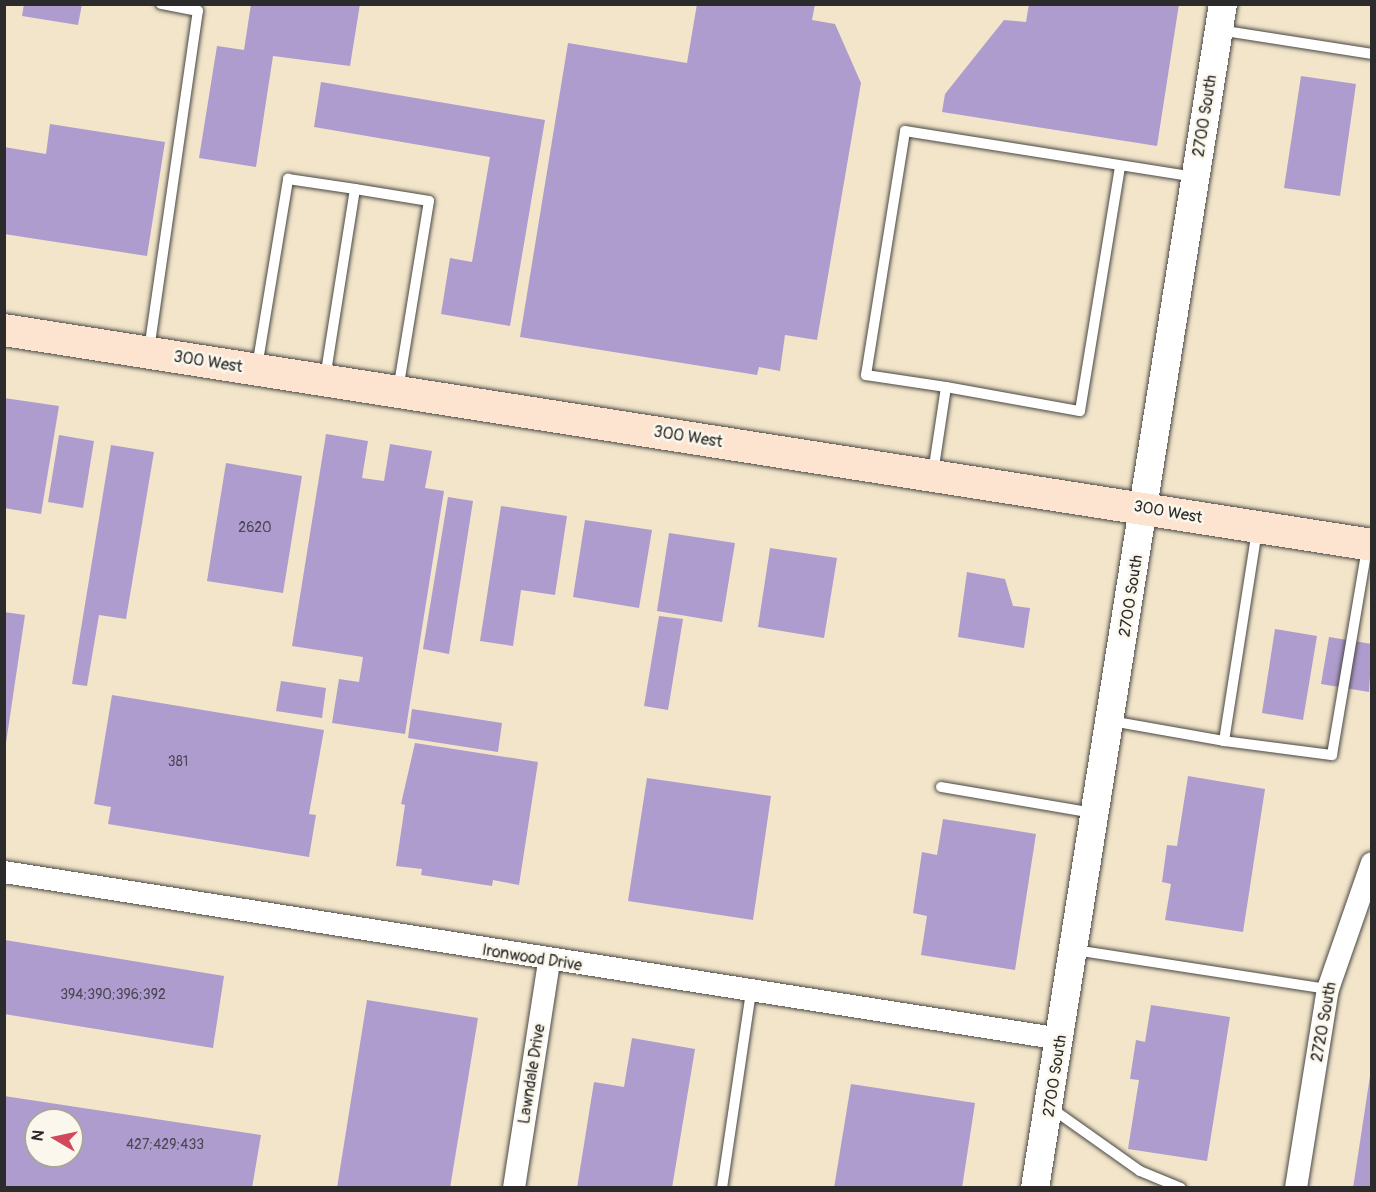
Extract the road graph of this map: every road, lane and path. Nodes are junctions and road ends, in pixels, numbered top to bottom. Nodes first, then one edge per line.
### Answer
1 (161, 4) edge
2 (1221, 17) edge
3 (1371, 54) edge
4 (1120, 166) junction
5 (1196, 177) junction
6 (355, 189) junction
7 (4, 330) edge
8 (148, 353) junction
9 (257, 370) junction
10 (324, 381) junction
11 (946, 387) junction
12 (398, 392) junction
13 (933, 473) junction
14 (1144, 508) junction
15 (1257, 527) junction
16 (1369, 545) edge
17 (1111, 721) junction
18 (1224, 741) junction
19 (941, 787) dead end
20 (1096, 814) junction
21 (1371, 862) edge
22 (4, 872) edge
23 (1075, 950) junction
24 (549, 961) junction
25 (1328, 988) junction
26 (751, 992) junction
27 (1061, 1039) junction
28 (1050, 1108) junction
29 (514, 1188) edge
30 (722, 1188) edge
31 (1035, 1188) edge
32 (1181, 1188) edge
33 (1296, 1188) edge

1 - 8 lane
2 - 3 lane
2 - 5 street, 2700 South
4 - 5 lane
4 - 11 lane
4 - 11 lane
5 - 14 street, 2700 South
6 - 9 lane
6 - 10 lane
6 - 12 lane
7 - 8 main road, 300 West
8 - 9 main road, 300 West
9 - 10 main road, 300 West
10 - 12 main road, 300 West
11 - 13 lane
12 - 13 main road, 300 West
13 - 14 main road, 300 West
14 - 15 main road, 300 West
14 - 17 street, 2700 South
15 - 16 main road, 300 West
15 - 18 lane
16 - 18 lane
17 - 18 lane
17 - 20 street, 2700 South
19 - 20 lane
20 - 23 street, 2700 South
21 - 25 street, 2720 South
22 - 24 street, Ironwood Drive
23 - 25 lane
23 - 27 street, 2700 South
24 - 26 street, Ironwood Drive
24 - 29 street, Lawndale Drive
25 - 33 street, 2720 South
26 - 27 street, Ironwood Drive
26 - 30 lane
27 - 28 street, 2700 South
28 - 31 street, 2700 South
28 - 32 lane

